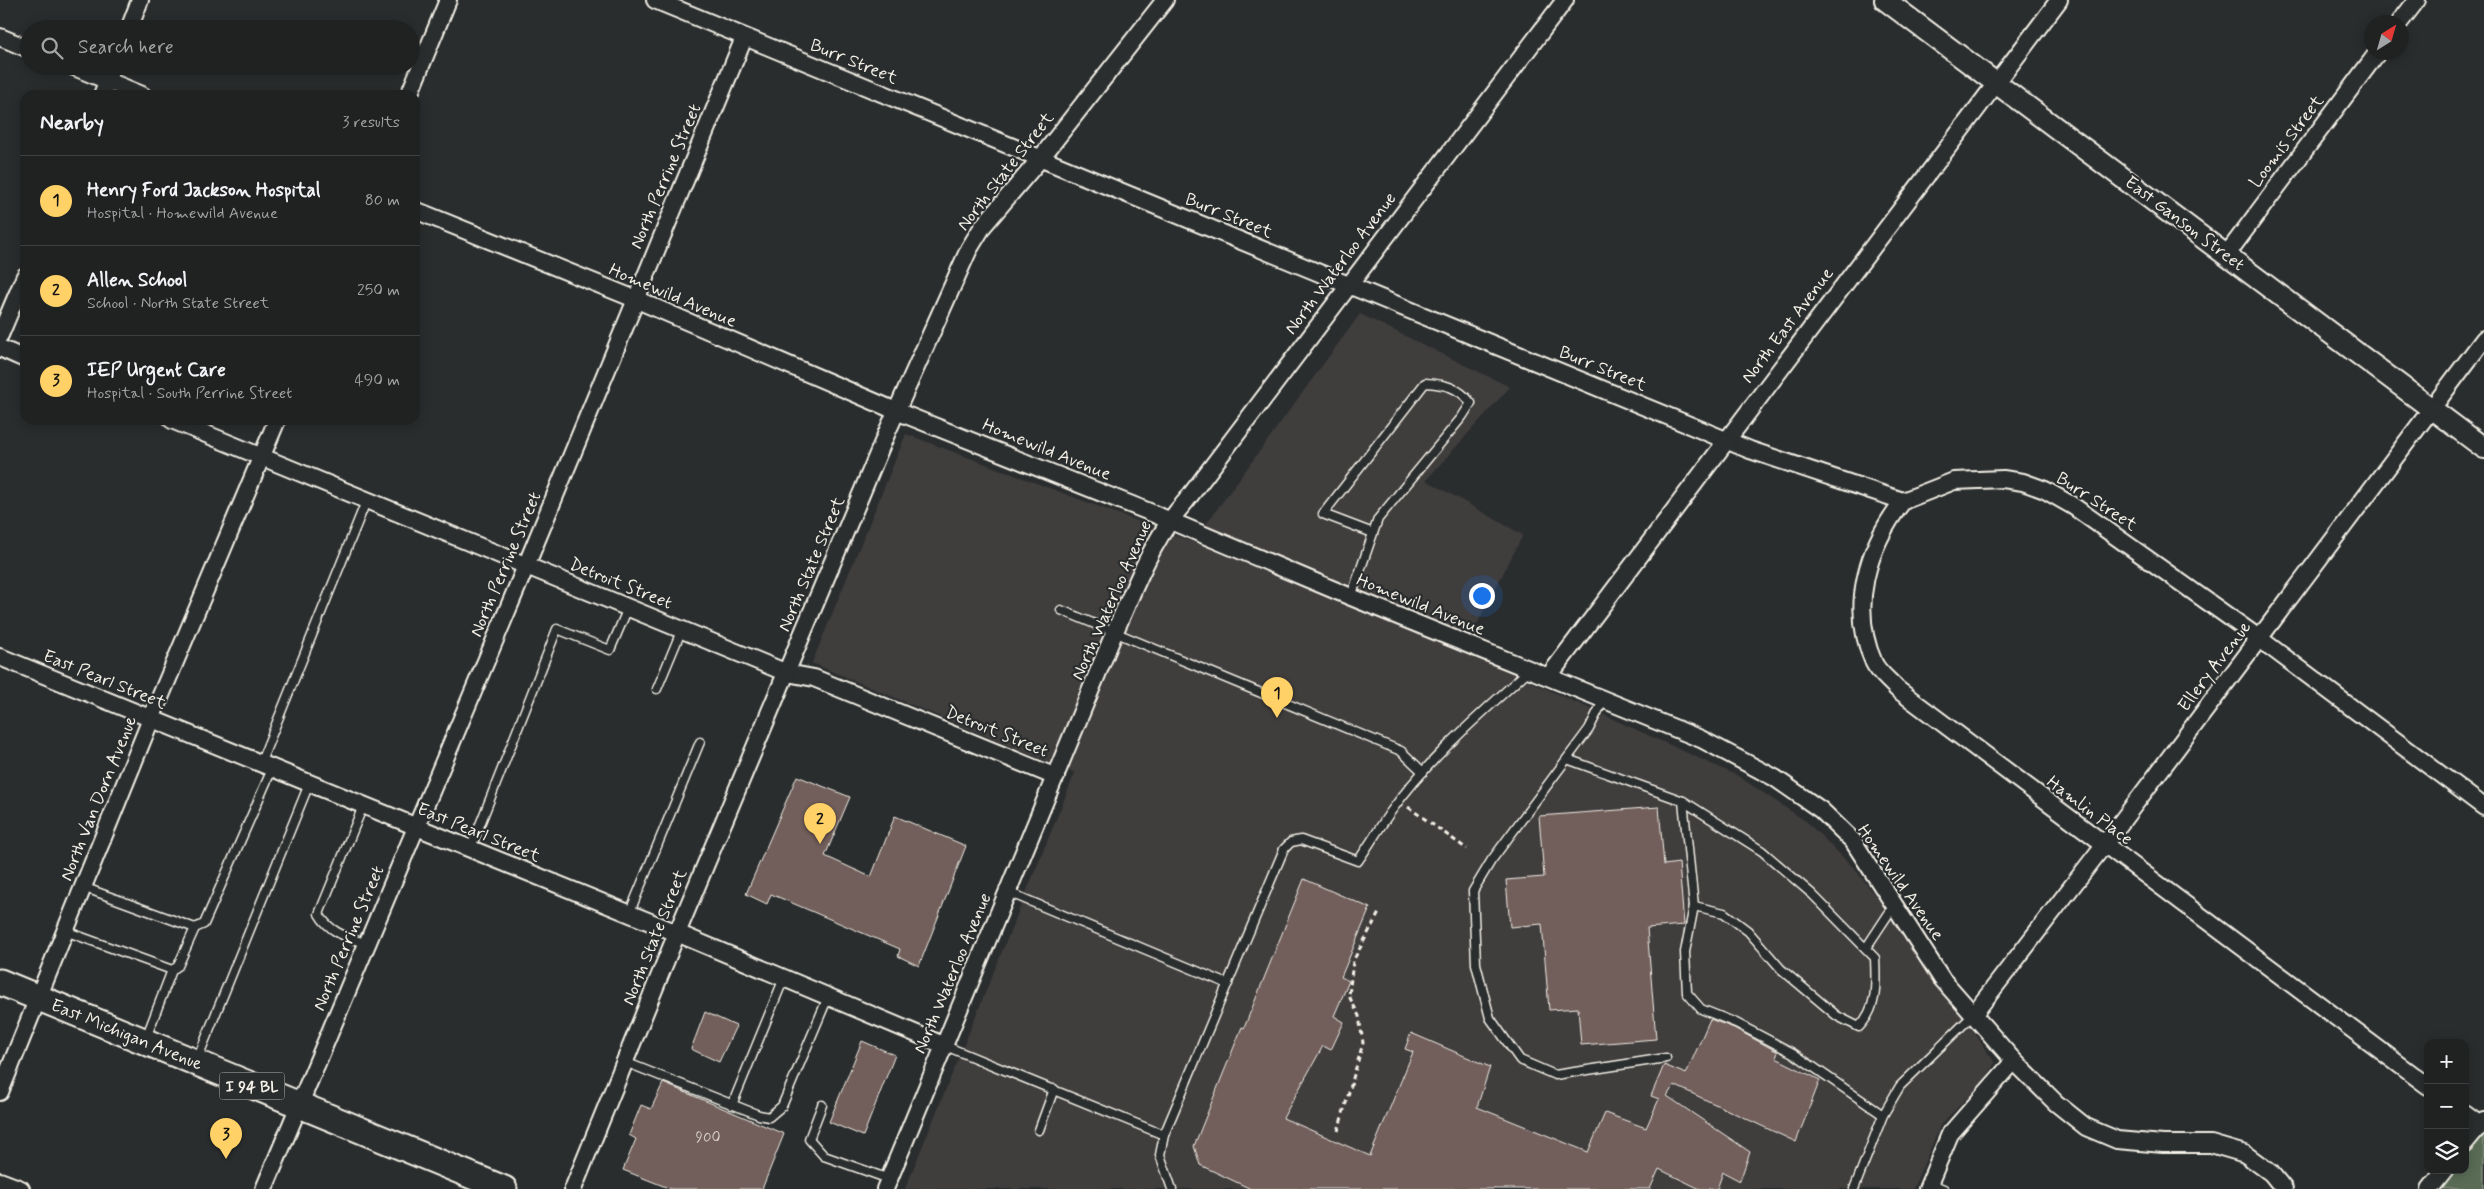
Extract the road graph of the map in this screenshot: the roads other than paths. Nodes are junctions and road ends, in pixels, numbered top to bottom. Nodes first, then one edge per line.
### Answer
1 (140, 0) edge
2 (448, 0) edge
3 (655, 0) edge
4 (1165, 0) edge
5 (1565, 0) edge
6 (1885, 0) edge
7 (2059, 0) edge
8 (2417, 0) edge
9 (2405, 15) edge
10 (132, 20) edge
11 (0, 37) edge
12 (744, 38) junction
13 (20, 45) edge
14 (2372, 60) edge
15 (420, 68) edge
16 (94, 75) edge
17 (417, 75) edge
18 (108, 81) edge
19 (1996, 84) junction
20 (130, 90) edge
21 (411, 90) edge
22 (1040, 158) junction
23 (420, 212) edge
24 (2227, 254) junction
25 (1349, 285) junction
26 (20, 288) edge
27 (635, 299) junction
28 (0, 335) edge
29 (2484, 339) edge
30 (0, 348) edge
31 (20, 356) edge
32 (2431, 409) junction
33 (896, 412) junction
34 (184, 425) edge
35 (275, 425) edge
36 (1726, 440) junction
37 (2484, 448) edge
38 (262, 457) junction
39 (367, 499) junction
40 (1903, 501) junction
41 (1169, 520) junction
42 (1373, 533) junction
43 (526, 566) junction
44 (1351, 597) junction
45 (628, 608) junction
46 (1061, 610) dead end
47 (682, 629) junction
48 (1115, 632) junction
49 (2260, 638) junction
50 (0, 657) edge
51 (1529, 670) junction
52 (786, 673) junction
53 (1549, 676) junction
54 (657, 689) dead end
55 (1604, 699) junction
56 (151, 719) junction
57 (700, 742) dead end
58 (1566, 759) junction
59 (266, 767) junction
60 (1423, 772) junction
61 (1056, 777) junction
62 (309, 784) junction
63 (1683, 801) junction
64 (363, 806) junction
65 (2484, 806) edge
66 (416, 828) junction
67 (2104, 845) junction
68 (470, 850) junction
69 (83, 887) junction
70 (1008, 892) junction
71 (1895, 903) junction
72 (1694, 906) junction
73 (629, 914) junction
74 (195, 928) junction
75 (65, 932) junction
76 (677, 933) junction
77 (368, 944) junction
78 (1866, 948) junction
79 (172, 970) junction
80 (784, 978) junction
81 (0, 982) edge
82 (1228, 984) junction
83 (828, 997) junction
84 (38, 998) junction
85 (1973, 1015) junction
86 (144, 1041) junction
87 (943, 1045) junction
88 (1666, 1058) dead end
89 (2014, 1061) junction
90 (196, 1062) junction
91 (625, 1062) junction
92 (2425, 1084) edge
93 (1054, 1089) junction
94 (0, 1092) edge
95 (300, 1105) junction
96 (732, 1105) junction
97 (822, 1105) dead end
98 (1883, 1115) junction
99 (2469, 1116) edge
100 (2482, 1123) edge
101 (1039, 1130) dead end
102 (1164, 1135) junction
103 (2469, 1139) edge
104 (2442, 1174) edge
105 (0, 1181) edge
106 (887, 1184) edge
107 (1934, 1187) edge
108 (21, 1189) edge
109 (264, 1189) edge
110 (504, 1189) edge
111 (573, 1189) edge
112 (1172, 1189) edge
113 (1854, 1189) edge
114 (2284, 1189) edge
115 (2430, 1189) edge

1 - 10 street
2 - 15 street
3 - 12 street, Burr Street
4 - 22 street, North State Street
5 - 25 street, North Waterloo Avenue
6 - 19 street, East Ganson Street
7 - 19 street, North East Avenue
8 - 9 street
11 - 13 street
12 - 22 street, Burr Street
12 - 27 street, North Perrine Street
14 - 24 street, Loomis Street
16 - 18 street
17 - 21 street
18 - 20 street
19 - 24 street, East Ganson Street
19 - 36 street, North East Avenue
22 - 25 street, Burr Street
22 - 33 street, North State Street
23 - 27 street, Homewild Avenue
24 - 32 street, East Ganson Street
25 - 36 street, Burr Street
25 - 41 street, North Waterloo Avenue
26 - 28 street
27 - 33 street, Homewild Avenue
27 - 43 street, North Perrine Street
29 - 32 street, Ellery Avenue
30 - 31 street
32 - 37 street, East Ganson Street
32 - 49 street, Ellery Avenue
33 - 41 street, Homewild Avenue
33 - 52 street, North State Street
34 - 38 street, Detroit Street
35 - 38 street, North Van Dorn Avenue
36 - 40 street, Burr Street
36 - 53 street, North East Avenue
38 - 39 street, Detroit Street
38 - 56 street, North Van Dorn Avenue
39 - 43 street, Detroit Street
39 - 59 lane
40 - 49 street, Burr Street
40 - 67 street, Hamlin Place
41 - 44 street, Homewild Avenue
41 - 48 street, North Waterloo Avenue
42 - 42 lane
42 - 44 lane
43 - 45 street, Detroit Street
43 - 66 street, North Perrine Street
44 - 51 street, Homewild Avenue
45 - 47 street, Detroit Street
45 - 68 lane
46 - 48 lane
47 - 52 street, Detroit Street
47 - 54 lane
48 - 60 lane
48 - 61 street, North Waterloo Avenue
49 - 65 street, Burr Street
49 - 67 street, Ellery Avenue
50 - 56 street, East Pearl Street
51 - 53 street, Homewild Avenue
51 - 60 lane
52 - 61 street, Detroit Street
52 - 76 street, North State Street
53 - 55 street, Homewild Avenue
55 - 58 lane
55 - 71 street, Homewild Avenue
56 - 59 street, East Pearl Street
56 - 69 street, North Van Dorn Avenue
57 - 73 lane
58 - 63 lane
58 - 88 lane
59 - 62 street, East Pearl Street
59 - 74 lane
60 - 82 lane
61 - 70 street, North Waterloo Avenue
62 - 64 street, East Pearl Street
62 - 90 lane
63 - 72 lane
63 - 78 lane
64 - 66 street, East Pearl Street
64 - 77 lane
66 - 68 street, East Pearl Street
66 - 77 street, North Perrine Street
67 - 85 street, Ellery Avenue
67 - 92 street, Hamlin Place
68 - 73 street, East Pearl Street
69 - 74 lane
69 - 75 street, North Van Dorn Avenue
70 - 82 lane
70 - 87 street, North Waterloo Avenue
71 - 78 lane
71 - 85 street, Homewild Avenue
72 - 78 lane
72 - 98 lane
73 - 76 street, East Pearl Street
74 - 79 lane
75 - 79 lane
75 - 84 street, North Van Dorn Avenue
76 - 80 street, East Pearl Street
76 - 91 street, North State Street
77 - 95 street, North Perrine Street
79 - 86 lane
80 - 83 street, East Pearl Street
80 - 96 lane
81 - 84 main road, East Michigan Avenue / I 94 BL
82 - 102 lane
83 - 87 street, East Pearl Street
83 - 96 lane
84 - 86 main road, East Michigan Avenue / I 94 BL
84 - 94 street, North Van Dorn Avenue
85 - 89 street, Homewild Avenue
85 - 98 lane
86 - 90 main road, East Michigan Avenue / I 94 BL
87 - 93 lane
87 - 106 street, North Waterloo Avenue
89 - 107 street
89 - 114 street, Homewild Avenue
90 - 95 main road, East Michigan Avenue / I 94 BL
91 - 96 lane
91 - 111 street, North State Street
93 - 101 lane
93 - 102 lane
95 - 109 street, North Perrine Street
95 - 110 main road, East Michigan Avenue / I 94 BL
97 - 106 lane
98 - 113 lane
99 - 100 street
100 - 103 street
102 - 112 lane
104 - 115 street
105 - 108 street

